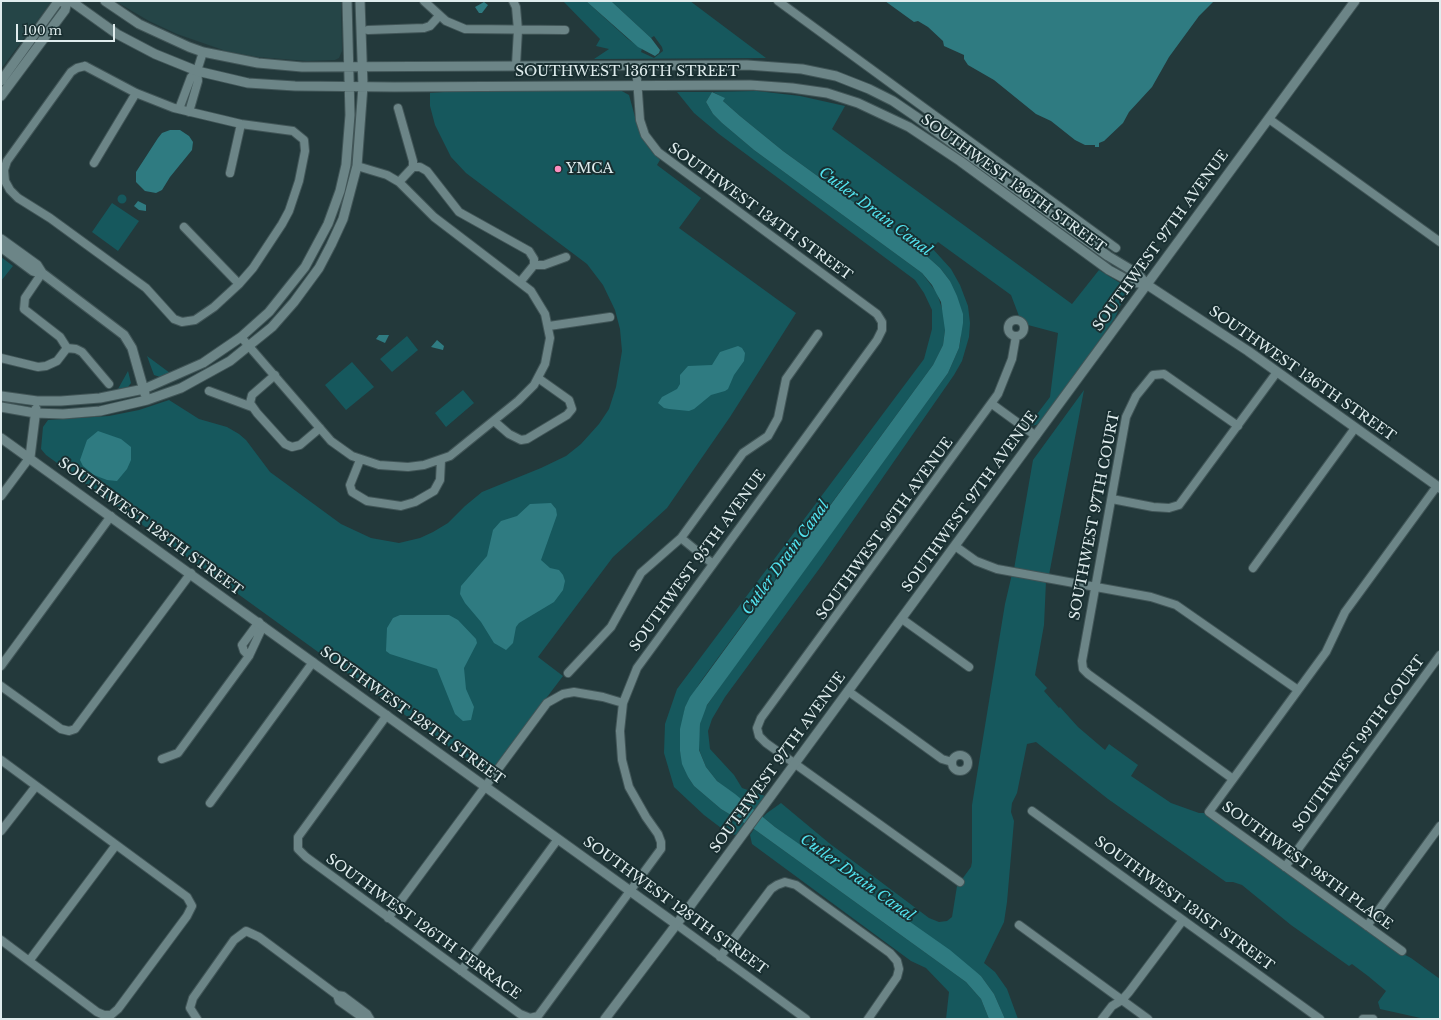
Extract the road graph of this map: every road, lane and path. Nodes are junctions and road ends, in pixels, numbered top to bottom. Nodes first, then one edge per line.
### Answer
1 (61, 1) edge
2 (67, 1) edge
3 (71, 1) edge
4 (105, 1) edge
5 (348, 1) edge
6 (360, 1) edge
7 (424, 1) edge
8 (513, 1) edge
9 (778, 1) edge
10 (1355, 1) edge
11 (439, 16) junction
12 (368, 30) dead end
13 (518, 30) junction
14 (565, 30) dead end
15 (203, 52) junction
16 (636, 65) junction
17 (362, 66) junction
18 (516, 66) junction
19 (349, 67) junction
20 (197, 71) junction
21 (1, 81) edge
22 (349, 86) junction
23 (363, 86) junction
24 (636, 86) junction
25 (136, 93) junction
26 (1, 96) edge
27 (398, 108) dead end
28 (179, 109) junction
29 (189, 112) junction
30 (1269, 119) junction
31 (241, 124) junction
32 (94, 163) dead end
33 (357, 166) junction
34 (413, 167) junction
35 (230, 173) dead end
36 (399, 182) junction
37 (184, 227) dead end
38 (1, 239) edge
39 (1440, 242) edge
40 (1, 247) edge
41 (1116, 248) dead end
42 (314, 252) junction
43 (566, 257) dead end
44 (325, 258) junction
45 (308, 261) junction
46 (534, 265) junction
47 (319, 268) junction
48 (42, 273) junction
49 (521, 281) junction
50 (239, 284) junction
51 (1146, 284) junction
52 (610, 316) dead end
53 (881, 320) joint
54 (549, 326) junction
55 (818, 334) dead end
56 (1016, 336) dead end
57 (241, 337) junction
58 (249, 346) junction
59 (67, 348) junction
60 (1, 358) edge
61 (1277, 372) junction
62 (275, 375) junction
63 (538, 378) junction
64 (109, 384) dead end
65 (144, 389) junction
66 (209, 391) dead end
67 (1, 396) edge
68 (147, 400) junction
69 (37, 401) junction
70 (992, 404) junction
71 (1, 407) edge
72 (252, 407) junction
73 (35, 413) junction
74 (494, 421) junction
75 (1238, 426) junction
76 (320, 428) junction
77 (1355, 428) junction
78 (1036, 436) junction
79 (1, 438) edge
80 (30, 457) junction
81 (360, 460) junction
82 (441, 460) junction
83 (1438, 487) edge
84 (1, 496) edge
85 (1112, 499) junction
86 (111, 516) junction
87 (681, 538) junction
88 (954, 546) junction
89 (713, 564) junction
90 (1253, 568) dead end
91 (191, 573) junction
92 (1096, 587) junction
93 (902, 619) junction
94 (261, 624) junction
95 (1440, 655) edge
96 (313, 662) junction
97 (1, 666) edge
98 (969, 667) dead end
99 (568, 672) dead end
100 (1, 686) edge
101 (1298, 690) junction
102 (848, 691) junction
103 (623, 703) junction
104 (387, 715) junction
105 (162, 759) dead end
106 (1, 760) edge
107 (952, 762) dead end
108 (795, 764) junction
109 (1233, 779) junction
110 (36, 786) junction
111 (485, 786) junction
112 (210, 803) dead end
113 (1032, 811) dead end
114 (1440, 826) edge
115 (1, 831) edge
116 (558, 839) junction
117 (116, 845) junction
118 (1285, 867) junction
119 (960, 882) dead end
120 (630, 892) junction
121 (388, 918) junction
122 (1183, 920) junction
123 (676, 924) junction
124 (1019, 925) dead end
125 (1367, 926) junction
126 (1, 940) edge
127 (1402, 951) dead end
128 (720, 957) junction
129 (29, 961) junction
130 (461, 971) junction
131 (337, 995) junction
132 (1122, 1000) junction
133 (197, 1019) edge
134 (366, 1019) edge
135 (370, 1019) edge
136 (605, 1019) edge
137 (806, 1019) edge
138 (868, 1019) edge
139 (1102, 1019) edge
140 (1148, 1019) edge
141 (1320, 1019) edge
142 (1363, 1019) edge
143 (1373, 1019) edge

1 - 21 street
2 - 26 street
3 - 20 street, SOUTHWEST 136TH STREET
4 - 15 street, SOUTHWEST 136TH STREET
5 - 19 street
6 - 17 street
7 - 11 street
8 - 13 street
9 - 41 street, SOUTHWEST 136TH STREET
10 - 30 street, SOUTHWEST 97TH AVENUE
11 - 12 street
11 - 13 street
13 - 14 street
13 - 18 street
15 - 19 street, SOUTHWEST 136TH STREET
15 - 20 street
16 - 18 street, SOUTHWEST 136TH STREET
16 - 24 street, SOUTHWEST 134TH STREET
16 - 51 street, SOUTHWEST 136TH STREET
17 - 18 street, SOUTHWEST 136TH STREET
17 - 19 street, SOUTHWEST 136TH STREET
17 - 23 street
19 - 22 street
20 - 22 street, SOUTHWEST 136TH STREET
20 - 28 street
20 - 29 street
22 - 23 street, SOUTHWEST 136TH STREET
22 - 42 street
23 - 24 street, SOUTHWEST 136TH STREET
23 - 33 street
24 - 51 street, SOUTHWEST 136TH STREET
24 - 53 street, SOUTHWEST 134TH STREET
25 - 28 street
25 - 32 street
25 - 50 street
27 - 34 street
28 - 29 street
29 - 31 street
30 - 39 street
30 - 51 street, SOUTHWEST 97TH AVENUE
31 - 35 street
31 - 50 street
33 - 36 street
33 - 44 street
34 - 36 street
34 - 46 street
36 - 49 street
37 - 50 street
38 - 48 street
40 - 48 street
42 - 44 street
42 - 45 street
43 - 46 street
44 - 47 street
45 - 47 street
45 - 57 street
46 - 49 street
47 - 58 street
48 - 59 street
48 - 65 street
49 - 54 street
51 - 61 street, SOUTHWEST 136TH STREET
51 - 78 street, SOUTHWEST 97TH AVENUE
52 - 54 street
53 - 89 street, SOUTHWEST 95TH AVENUE
54 - 63 street
55 - 87 street, SOUTHWEST 95TH AVENUE
56 - 70 street, SOUTHWEST 96TH AVENUE
57 - 58 street
57 - 65 street
58 - 62 street
58 - 68 street
59 - 60 street
59 - 64 street
61 - 75 street
61 - 77 street, SOUTHWEST 136TH STREET
62 - 72 street
62 - 76 street
63 - 74 street
63 - 74 street
65 - 68 street
65 - 69 street
66 - 72 street
67 - 69 street
68 - 73 street
69 - 73 street
70 - 78 street
70 - 108 street, SOUTHWEST 96TH AVENUE
71 - 73 street
72 - 76 street
73 - 80 street
74 - 82 street
75 - 85 street
75 - 85 street, SOUTHWEST 97TH COURT
76 - 81 street
77 - 83 street, SOUTHWEST 136TH STREET
77 - 90 street
78 - 88 street, SOUTHWEST 97TH AVENUE
79 - 80 street, SOUTHWEST 128TH STREET
80 - 84 street
80 - 86 street, SOUTHWEST 128TH STREET
81 - 82 street
81 - 82 street
83 - 101 street, SOUTHWEST 98TH PLACE
85 - 92 street, SOUTHWEST 97TH COURT
86 - 91 street, SOUTHWEST 128TH STREET
86 - 97 street
87 - 89 street
87 - 99 street, SOUTHWEST 95TH AVENUE
88 - 92 street
88 - 93 street, SOUTHWEST 97TH AVENUE
89 - 103 street, SOUTHWEST 95TH AVENUE
91 - 94 street, SOUTHWEST 128TH STREET
91 - 100 street
92 - 101 street
92 - 109 street, SOUTHWEST 97TH COURT
93 - 98 street
93 - 102 street, SOUTHWEST 97TH AVENUE
94 - 96 street, SOUTHWEST 128TH STREET
94 - 105 street
95 - 118 street, SOUTHWEST 99TH COURT
96 - 104 street, SOUTHWEST 128TH STREET
96 - 112 street
101 - 109 street, SOUTHWEST 98TH PLACE
102 - 107 street
102 - 108 street, SOUTHWEST 97TH AVENUE
103 - 111 street
103 - 120 street, SOUTHWEST 95TH AVENUE
104 - 111 street, SOUTHWEST 128TH STREET
104 - 121 street, SOUTHWEST 126TH TERRACE
106 - 110 street
108 - 119 street
108 - 123 street, SOUTHWEST 97TH AVENUE
109 - 118 street, SOUTHWEST 98TH PLACE
110 - 115 street
110 - 117 street
111 - 116 street, SOUTHWEST 128TH STREET
111 - 121 street
113 - 122 street, SOUTHWEST 131ST STREET
114 - 125 street
116 - 120 street, SOUTHWEST 128TH STREET
116 - 130 street
117 - 129 street
117 - 129 street
118 - 125 street, SOUTHWEST 98TH PLACE
120 - 123 street, SOUTHWEST 128TH STREET
120 - 130 street, SOUTHWEST 126TH TERRACE
121 - 130 street, SOUTHWEST 126TH TERRACE
122 - 132 street
122 - 141 street, SOUTHWEST 131ST STREET
123 - 128 street, SOUTHWEST 128TH STREET
123 - 136 street, SOUTHWEST 97TH AVENUE
124 - 132 street
125 - 127 street, SOUTHWEST 98TH PLACE
126 - 129 street
128 - 137 street, SOUTHWEST 128TH STREET
128 - 138 street
131 - 133 street
131 - 134 street
131 - 135 street
132 - 139 street
132 - 140 street
142 - 143 street

